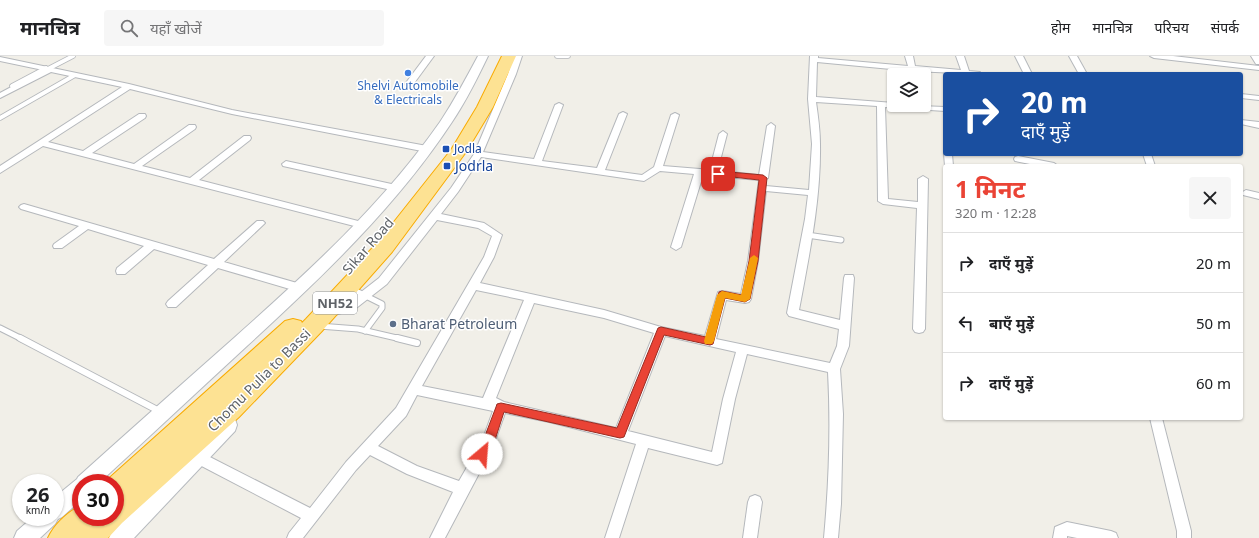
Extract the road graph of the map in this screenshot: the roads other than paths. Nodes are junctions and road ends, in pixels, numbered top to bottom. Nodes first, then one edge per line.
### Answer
1 (73, 56) edge
2 (430, 56) edge
3 (483, 56) edge
4 (498, 56) edge
5 (509, 56) edge
6 (518, 56) edge
7 (557, 56) edge
8 (568, 56) edge
9 (909, 56) edge
10 (960, 56) edge
11 (1020, 56) edge
12 (1073, 56) edge
13 (1154, 56) edge
14 (1255, 56) edge
15 (814, 58) edge
16 (0, 59) edge
17 (1259, 62) edge
18 (903, 68) edge
19 (912, 68) edge
20 (1259, 68) edge
21 (48, 69) junction
22 (931, 70) edge
23 (952, 72) edge
24 (966, 72) edge
25 (1027, 72) edge
26 (1081, 72) edge
27 (75, 74) junction
28 (409, 84) dead end
29 (12, 86) dead end
30 (129, 86) junction
31 (0, 96) edge
32 (1243, 96) edge
33 (1259, 98) edge
34 (812, 99) junction
35 (881, 104) junction
36 (559, 106) dead end
37 (943, 109) edge
38 (623, 114) dead end
39 (675, 115) dead end
40 (142, 116) dead end
41 (0, 118) edge
42 (1243, 122) edge
43 (1259, 125) edge
44 (771, 126) dead end
45 (192, 127) dead end
46 (723, 134) dead end
47 (247, 138) dead end
48 (41, 144) junction
49 (427, 149) junction
50 (85, 154) junction
51 (478, 154) junction
52 (1018, 160) edge
53 (536, 162) junction
54 (286, 164) dead end
55 (1042, 164) edge
56 (135, 167) junction
57 (658, 168) junction
58 (0, 170) edge
59 (600, 171) junction
60 (699, 172) junction
61 (718, 174) junction
62 (922, 179) dead end
63 (191, 182) junction
64 (762, 183) junction
65 (396, 188) junction
66 (813, 193) junction
67 (1246, 193) dead end
68 (1259, 196) edge
69 (922, 206) junction
70 (24, 207) dead end
71 (434, 216) junction
72 (260, 223) dead end
73 (362, 225) junction
74 (86, 226) junction
75 (807, 235) junction
76 (842, 240) dead end
77 (152, 245) junction
78 (58, 246) dead end
79 (676, 247) dead end
80 (216, 264) junction
81 (121, 271) dead end
82 (849, 278) dead end
83 (473, 284) junction
84 (300, 288) junction
85 (357, 291) junction
86 (531, 297) junction
87 (172, 304) dead end
88 (320, 319) junction
89 (845, 326) junction
90 (0, 328) edge
91 (919, 329) dead end
92 (366, 331) junction
93 (661, 331) junction
94 (710, 342) junction
95 (417, 343) dead end
96 (743, 348) junction
97 (286, 354) junction
98 (834, 369) junction
99 (414, 389) junction
100 (501, 407) junction
101 (162, 413) junction
102 (1156, 420) edge
103 (620, 434) junction
104 (644, 440) junction
105 (368, 448) junction
106 (197, 457) junction
107 (95, 474) edge
108 (124, 482) edge
109 (462, 489) junction
110 (72, 495) edge
111 (64, 502) edge
112 (755, 502) dead end
113 (124, 505) edge
114 (312, 516) junction
115 (38, 526) edge
116 (75, 526) edge
117 (101, 526) edge
118 (25, 538) edge
119 (62, 538) edge
120 (88, 538) edge
121 (120, 538) edge
122 (294, 538) edge
123 (437, 538) edge
124 (612, 538) edge
125 (750, 538) edge
126 (831, 538) edge
127 (1060, 538) edge
128 (1111, 538) edge
129 (1184, 538) edge

1 - 21 lane
2 - 28 street
3 - 49 main road
4 - 108 highway, Sikar Road / NH52
5 - 85 highway, Chomu Pulia to Bassi / NH52
6 - 51 street
7 - 8 lane
9 - 19 street
10 - 24 street
11 - 25 street
12 - 26 street
13 - 20 street
14 - 17 street
15 - 18 street
15 - 34 street
16 - 21 street
21 - 27 street
21 - 29 lane
21 - 31 street
22 - 23 street
27 - 30 street
27 - 41 lane
30 - 48 street
30 - 49 street
32 - 33 street
34 - 35 street
34 - 66 street
35 - 37 street
35 - 69 street
36 - 53 street
38 - 59 street
39 - 57 street
40 - 50 street
42 - 43 street
44 - 64 street
45 - 56 street
46 - 61 street
47 - 63 street
48 - 50 street
48 - 58 street
49 - 65 main road
50 - 56 street
51 - 53 street
51 - 71 street
52 - 55 street
53 - 59 street
54 - 65 street
56 - 63 street
57 - 59 street
57 - 60 street
60 - 61 street
60 - 79 street
61 - 64 street
62 - 69 street
63 - 73 street
64 - 66 street
64 - 94 street
65 - 73 main road
66 - 75 street
67 - 68 street
69 - 91 street
70 - 74 street
71 - 83 street
71 - 85 street
72 - 80 street
73 - 84 main road
74 - 77 street
74 - 78 street
75 - 76 lane
75 - 89 street
77 - 80 street
77 - 81 street
80 - 84 street
80 - 87 street
82 - 89 street
83 - 86 street
83 - 99 street
84 - 101 main road
85 - 88 highway, Chomu Pulia to Bassi / NH52
85 - 92 lane
86 - 93 street
86 - 100 street
88 - 92 lane
88 - 97 highway, Chomu Pulia to Bassi / NH52
89 - 98 street
90 - 101 lane
92 - 95 lane
93 - 94 street
93 - 103 street
94 - 96 street
96 - 98 street
96 - 104 street
97 - 106 main road
97 - 113 highway, Chomu Pulia to Bassi / NH52
98 - 126 street
99 - 100 street
99 - 105 street
100 - 103 street
100 - 109 street
101 - 107 main road
102 - 129 street
103 - 104 street
104 - 124 street
105 - 109 street
105 - 114 street
106 - 114 street
106 - 121 main road
109 - 123 street
110 - 111 main road
112 - 125 street
114 - 122 street
115 - 118 main road
116 - 119 highway
117 - 120 highway
127 - 128 street

